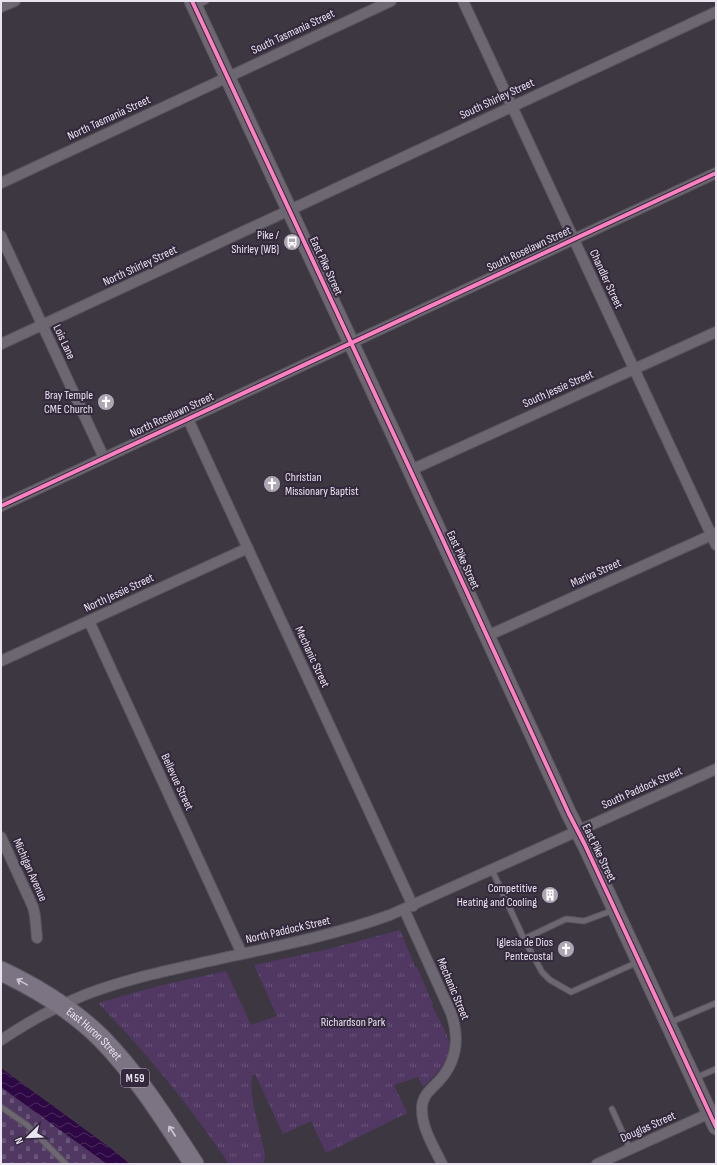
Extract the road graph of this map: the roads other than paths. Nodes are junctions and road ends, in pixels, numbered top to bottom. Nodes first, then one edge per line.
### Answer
1 (15, 1) edge
2 (391, 1) edge
3 (462, 1) edge
4 (197, 3) edge
5 (1, 7) edge
6 (716, 12) edge
7 (227, 77) junction
8 (511, 107) junction
9 (716, 173) edge
10 (1, 183) edge
11 (289, 210) junction
12 (1, 236) edge
13 (573, 240) junction
14 (42, 325) junction
15 (716, 332) edge
16 (351, 343) junction
17 (1, 344) edge
18 (634, 370) junction
19 (188, 419) junction
20 (104, 458) junction
21 (411, 470) junction
22 (1, 506) edge
23 (714, 534) edge
24 (716, 545) edge
25 (248, 548) junction
26 (89, 621) junction
27 (488, 636) junction
28 (1, 661) edge
29 (716, 769) edge
30 (578, 831) junction
31 (1, 837) edge
32 (492, 870) junction
33 (408, 907) junction
34 (615, 909) junction
35 (37, 938) dead end
36 (524, 939) junction
37 (242, 954) junction
38 (639, 961) junction
39 (1, 971) edge
40 (716, 1003) edge
41 (61, 1005) junction
42 (668, 1023) junction
43 (1, 1040) edge
44 (716, 1069) edge
45 (694, 1079) junction
46 (1, 1107) edge
47 (612, 1109) dead end
48 (713, 1120) edge
49 (630, 1149) junction
50 (66, 1164) edge
51 (194, 1164) edge
52 (442, 1164) edge
53 (597, 1164) edge

1 - 5 street
2 - 7 street, South Tasmania Street
3 - 8 street, Chandler Street
4 - 7 street, East Pike Street
6 - 8 street, South Shirley Street
7 - 10 street, North Tasmania Street
7 - 11 street, East Pike Street
8 - 11 street, South Shirley Street
8 - 13 street, Chandler Street
9 - 13 street, South Roselawn Street
11 - 14 street, North Shirley Street
11 - 16 street, East Pike Street
12 - 14 street, Lois Lane
13 - 16 street, South Roselawn Street
13 - 18 street, Chandler Street
14 - 17 street, North Shirley Street
14 - 20 street, Lois Lane
15 - 18 street, South Jessie Street
16 - 19 street, North Roselawn Street
16 - 21 street, East Pike Street
18 - 21 street, South Jessie Street
18 - 23 street, Chandler Street
19 - 20 street, North Roselawn Street
19 - 25 street, Mechanic Street
20 - 22 street, North Roselawn Street
21 - 27 street, East Pike Street
23 - 24 street, Chandler Street
23 - 27 street, Mariva Street
25 - 26 street, North Jessie Street
25 - 33 street, Mechanic Street
26 - 28 street, North Jessie Street
26 - 37 street, Bellevue Street
27 - 30 street, East Pike Street
29 - 30 street, South Paddock Street
30 - 32 street, North Paddock Street
30 - 34 street, East Pike Street
31 - 35 street, Michigan Avenue
32 - 33 street, North Paddock Street
32 - 36 lane
33 - 37 street, North Paddock Street
33 - 52 street, Mechanic Street
34 - 36 lane
34 - 38 street, East Pike Street
36 - 38 lane
37 - 41 street, North Paddock Street
38 - 42 street, East Pike Street
41 -> 39 highway, M 59
40 - 42 lane
41 - 43 street, North Paddock Street
51 -> 41 highway, East Huron Street / M 59
42 - 45 street, East Pike Street
44 - 45 lane
45 - 48 street, East Pike Street
46 - 50 lane
47 - 49 lane
48 - 49 street, Douglas Street
49 - 53 street, Douglas Street

